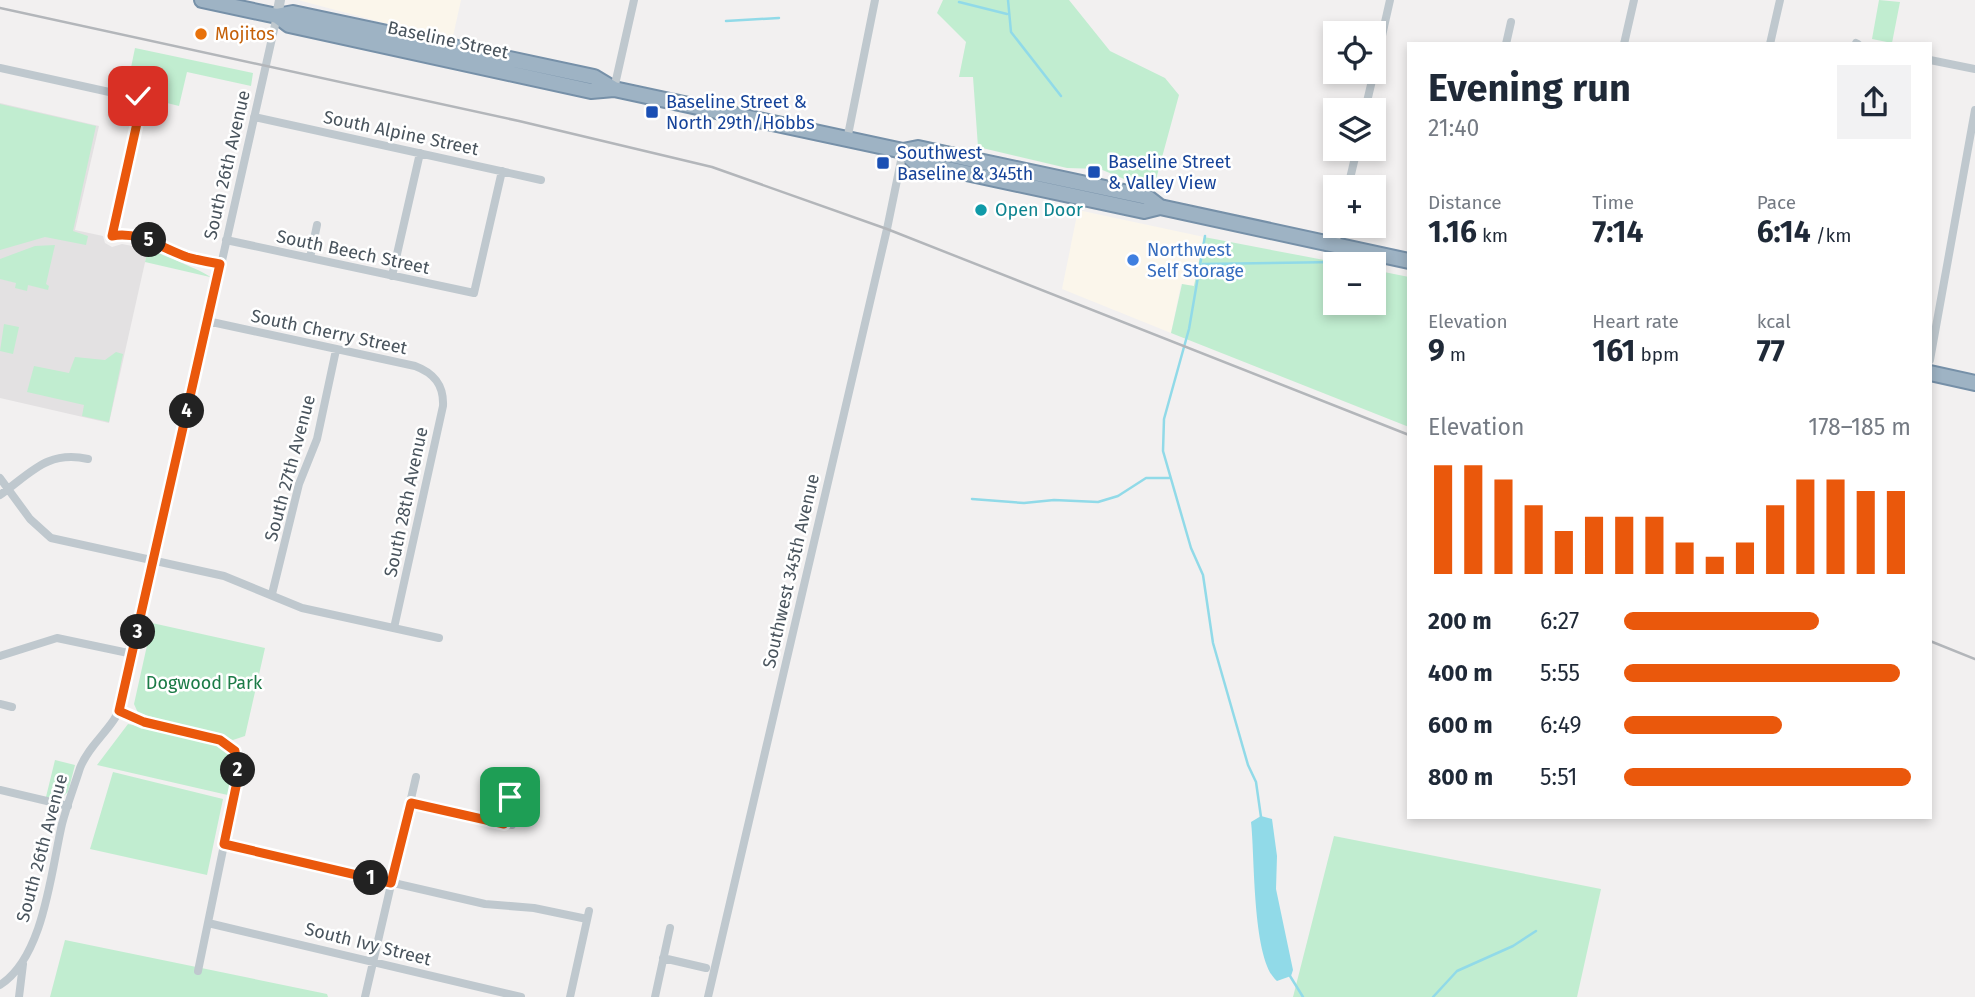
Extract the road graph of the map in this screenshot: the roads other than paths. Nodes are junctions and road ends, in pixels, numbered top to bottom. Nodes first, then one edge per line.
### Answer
1 (202, 0) edge
2 (280, 0) edge
3 (634, 0) edge
4 (1390, 0) edge
5 (1634, 0) edge
6 (1780, 0) edge
7 (872, 1) edge
8 (277, 16) junction
9 (1385, 21) edge
10 (1511, 22) dead end
11 (1506, 42) edge
12 (1624, 42) edge
13 (1770, 42) edge
14 (1932, 60) edge
15 (0, 68) edge
16 (1975, 69) edge
17 (614, 89) junction
18 (1975, 110) edge
19 (254, 117) junction
20 (847, 140) junction
21 (903, 151) junction
22 (420, 153) junction
23 (502, 171) junction
24 (541, 180) dead end
25 (317, 225) dead end
26 (1336, 238) edge
27 (226, 240) junction
28 (1335, 245) junction
29 (310, 258) junction
30 (1407, 261) edge
31 (220, 264) junction
32 (392, 276) junction
33 (207, 321) junction
34 (1932, 349) edge
35 (336, 350) junction
36 (1932, 373) edge
37 (438, 383) joint
38 (1975, 383) edge
39 (88, 458) dead end
40 (0, 478) edge
41 (8, 489) junction
42 (0, 495) edge
43 (154, 562) junction
44 (272, 593) junction
45 (394, 628) junction
46 (439, 638) dead end
47 (133, 654) junction
48 (0, 656) edge
49 (0, 704) edge
50 (12, 707) dead end
51 (119, 711) junction
52 (416, 776) dead end
53 (0, 790) edge
54 (510, 797) dead end
55 (411, 803) junction
56 (68, 806) junction
57 (224, 844) junction
58 (391, 883) junction
59 (208, 923) junction
60 (670, 928) dead end
61 (663, 958) junction
62 (23, 961) junction
63 (373, 963) junction
64 (706, 968) dead end
65 (198, 971) dead end
66 (0, 985) edge
67 (18, 997) edge
68 (365, 997) edge
69 (521, 997) edge
70 (570, 997) edge
71 (654, 997) edge
72 (709, 997) edge

1 - 8 highway, Baseline Street
2 - 8 street
3 - 17 street
4 - 9 street
5 - 12 street
6 - 13 street
7 - 20 street
8 - 17 highway, Baseline Street
8 - 19 street, South 26th Avenue
10 - 11 street
14 - 16 street
15 - 31 street
17 - 20 highway, Baseline Street
18 - 34 street
19 - 22 street, South Alpine Street
19 - 27 street, South 26th Avenue
20 - 21 highway, Baseline Street
21 - 28 highway, Baseline Street
21 - 72 street, Southwest 345th Avenue
22 - 23 street, South Alpine Street
22 - 32 street
23 - 24 street, South Alpine Street
23 - 32 street, South Beech Street
25 - 29 street
26 - 28 street
27 - 29 street, South Beech Street
27 - 31 street, South 26th Avenue
28 - 30 highway, Baseline Street
29 - 32 street, South Beech Street
31 - 33 street, South 26th Avenue
33 - 35 street, South Cherry Street
33 - 43 street, South 26th Avenue
35 - 37 street, South Cherry Street
35 - 44 street, South 27th Avenue
36 - 38 highway
37 - 45 street, South 28th Avenue
39 - 41 street
40 - 41 street
41 - 42 street
41 - 43 street
43 - 44 street
43 - 47 street, South 26th Avenue
44 - 45 street
45 - 46 street
47 - 48 street
47 - 51 street, South 26th Avenue
49 - 50 street
51 - 56 street, South 26th Avenue
51 - 57 street
52 - 55 street
53 - 56 street
54 - 55 street
55 - 58 street
56 - 62 street, South 26th Avenue
57 - 58 street
57 - 59 street
58 - 63 street
58 - 70 street
59 - 63 street, South Ivy Street
59 - 65 street
60 - 61 street
61 - 64 street
61 - 71 street
62 - 66 street, South 26th Avenue
62 - 67 street, South 26th Avenue
63 - 68 street
63 - 69 street, South Ivy Street
66 - 67 street

